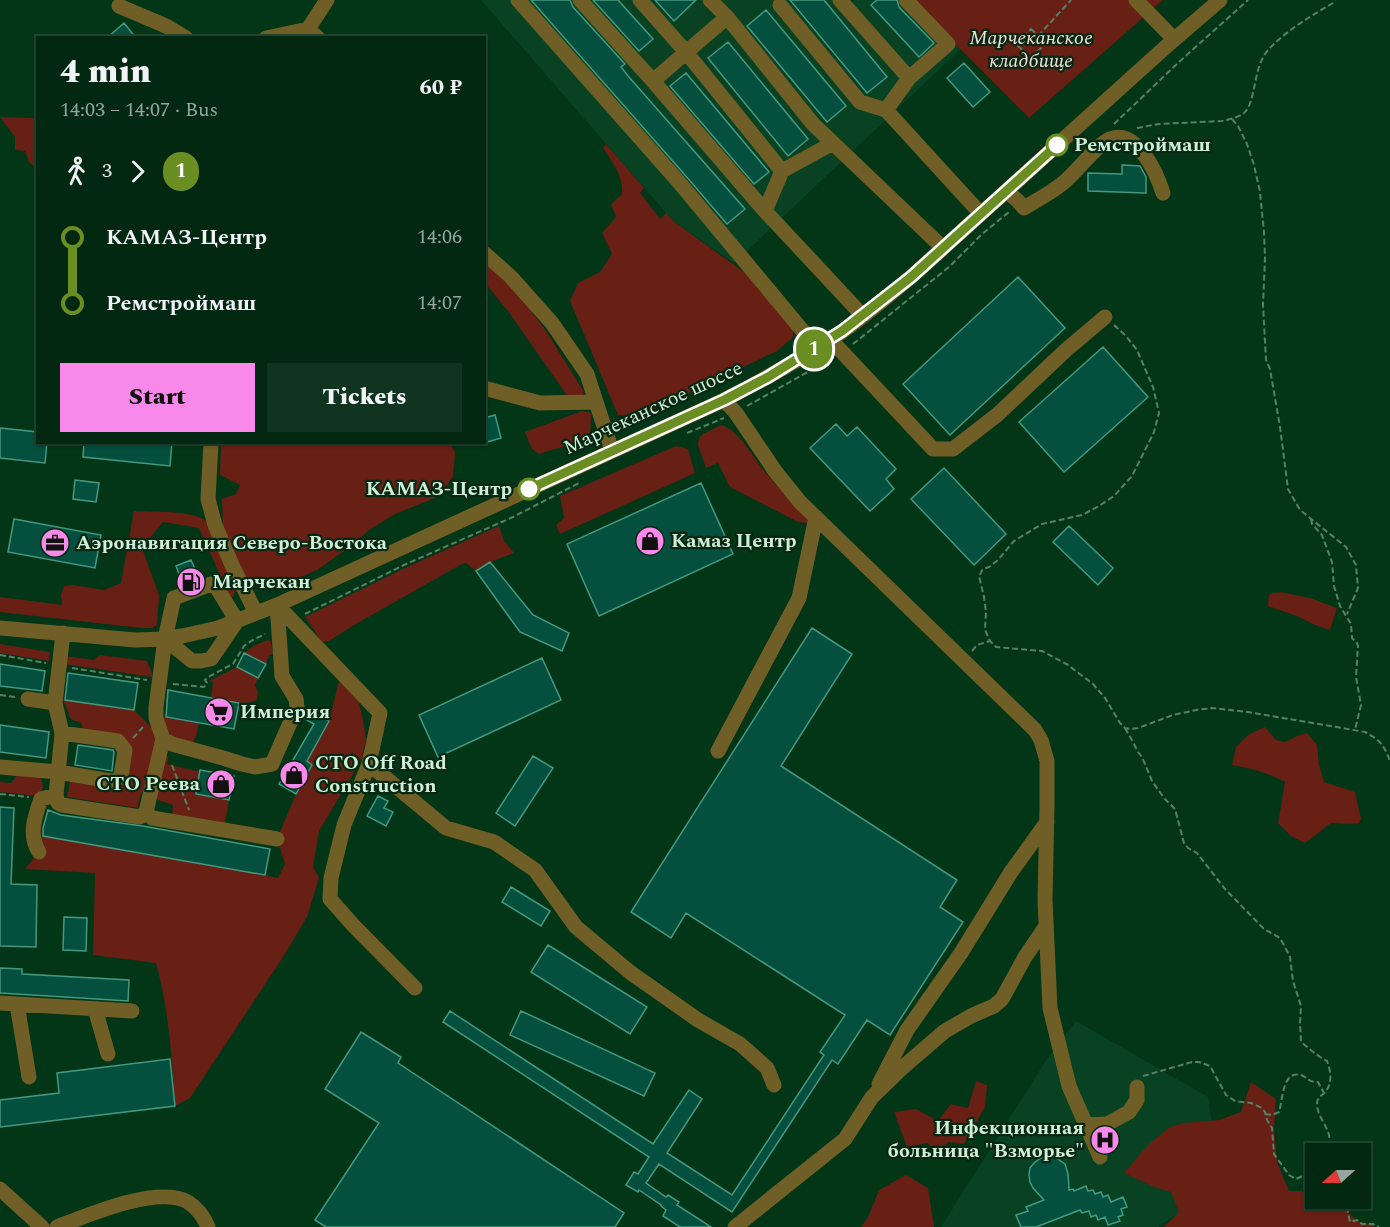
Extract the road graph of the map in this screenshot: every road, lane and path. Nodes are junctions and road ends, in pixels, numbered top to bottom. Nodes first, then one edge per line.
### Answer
1 (327, 0) edge
2 (518, 0) edge
3 (580, 0) edge
4 (640, 0) edge
5 (710, 0) edge
6 (840, 0) edge
7 (906, 0) edge
8 (1071, 0) edge
9 (1136, 0) edge
10 (1220, 0) edge
11 (1248, 0) edge
12 (1335, 0) edge
13 (780, 5) dead end
14 (119, 6) dead end
15 (727, 17) junction
16 (313, 33) edge
17 (183, 36) edge
18 (285, 36) edge
19 (1038, 36) junction
20 (1174, 39) junction
21 (686, 52) junction
22 (909, 78) junction
23 (653, 81) junction
24 (886, 110) junction
25 (1232, 119) junction
26 (1114, 125) dead end
27 (1133, 129) dead end
28 (833, 143) junction
29 (782, 171) junction
30 (1006, 191) junction
31 (1163, 193) dead end
32 (1021, 204) junction
33 (765, 211) junction
34 (981, 213) junction
35 (943, 248) junction
36 (486, 256) edge
37 (863, 316) junction
38 (1105, 317) joint
39 (823, 343) junction
40 (842, 353) junction
41 (486, 389) edge
42 (724, 400) junction
43 (596, 402) junction
44 (736, 413) junction
45 (680, 436) dead end
46 (211, 444) edge
47 (612, 451) junction
48 (585, 480) dead end
49 (816, 517) junction
50 (1310, 517) junction
51 (277, 604) junction
52 (256, 613) junction
53 (1347, 614) junction
54 (237, 621) junction
55 (285, 624) junction
56 (0, 628) edge
57 (63, 633) junction
58 (165, 639) junction
59 (990, 641) junction
60 (977, 645) dead end
61 (0, 656) edge
62 (60, 666) junction
63 (159, 682) junction
64 (28, 699) dead end
65 (55, 703) junction
66 (155, 714) junction
67 (1125, 728) junction
68 (1355, 730) junction
69 (62, 733) junction
70 (162, 742) junction
71 (125, 750) junction
72 (718, 751) dead end
73 (1390, 761) edge
74 (369, 764) junction
75 (0, 767) edge
76 (58, 772) junction
77 (0, 794) edge
78 (48, 797) junction
79 (146, 812) junction
80 (1047, 822) junction
81 (197, 826) junction
82 (277, 839) dead end
83 (39, 852) dead end
84 (1046, 926) junction
85 (415, 987) dead end
86 (0, 1003) edge
87 (17, 1004) junction
88 (95, 1009) junction
89 (132, 1011) dead end
90 (108, 1054) dead end
91 (28, 1077) dead end
92 (774, 1085) dead end
93 (1137, 1087) joint
94 (1324, 1093) junction
95 (872, 1098) junction
96 (1265, 1114) junction
97 (1086, 1125) junction
98 (1329, 1143) edge
99 (1101, 1157) dead end
100 (1305, 1175) edge
101 (0, 1188) edge
102 (1347, 1209) edge
103 (42, 1227) edge
104 (57, 1227) edge
105 (208, 1227) edge
106 (735, 1227) edge
107 (1379, 1227) edge

1 - 16 street
2 - 39 street
3 - 23 street
4 - 21 street
5 - 15 street
6 - 22 street
7 - 22 street
8 - 19 path
9 - 20 street
10 - 20 street, Марчеканское шоссе
11 - 26 path
12 - 25 path
13 - 24 street
14 - 17 street
15 - 21 street
15 - 28 street
16 - 18 street
19 - 19 path
20 - 30 street, Марчеканское шоссе
21 - 23 street
21 - 29 street
22 - 24 street
23 - 33 street
24 - 34 street
25 - 27 path
25 - 50 path
28 - 29 street
28 - 35 street
29 - 33 street
30 - 32 street
30 - 34 street, Марчеканское шоссе
31 - 32 street
32 - 40 path
33 - 37 street
34 - 35 street, Марчеканское шоссе
35 - 37 street, Марчеканское шоссе
36 - 43 street
37 - 39 street, Марчеканское шоссе
38 - 40 street
38 - 59 path
39 - 40 street
39 - 42 street, Марчеканское шоссе
40 - 44 path
41 - 43 street
42 - 44 street
42 - 47 street, Марчеканское шоссе
43 - 47 street
44 - 45 path
44 - 49 street
46 - 52 street
47 - 51 street, Марчеканское шоссе
48 - 55 path
49 - 72 street
49 - 80 street
50 - 53 path
50 - 53 path
51 - 52 street, Марчеканское шоссе
51 - 55 street
52 - 54 street, Марчеканское шоссе
53 - 68 path
54 - 58 street, Марчеканское шоссе
54 - 58 street
54 - 58 street
55 - 63 path
55 - 70 street
55 - 74 street
56 - 57 street, Марчеканское шоссе
57 - 58 street, Марчеканское шоссе
57 - 62 street
58 - 63 street
59 - 60 path
59 - 67 path
61 - 62 path
62 - 63 path
62 - 65 street
63 - 66 street
64 - 65 street
65 - 69 street
66 - 70 street
66 - 71 path
67 - 68 path
67 - 94 path
68 - 73 path
69 - 71 street
69 - 76 street
70 - 79 street
70 - 81 path
71 - 76 street
74 - 85 street
74 - 92 street
75 - 76 street
76 - 78 street
77 - 78 path
78 - 79 street
78 - 83 street
79 - 81 street
80 - 84 street
80 - 95 street
81 - 82 street
84 - 95 street
84 - 97 street
86 - 87 street
87 - 88 street
87 - 91 street
88 - 89 street
88 - 90 street
93 - 96 path
93 - 97 street
94 - 96 path
94 - 98 path
95 - 106 street
96 - 100 path
97 - 99 street
101 - 103 street
102 - 107 path
104 - 105 street

